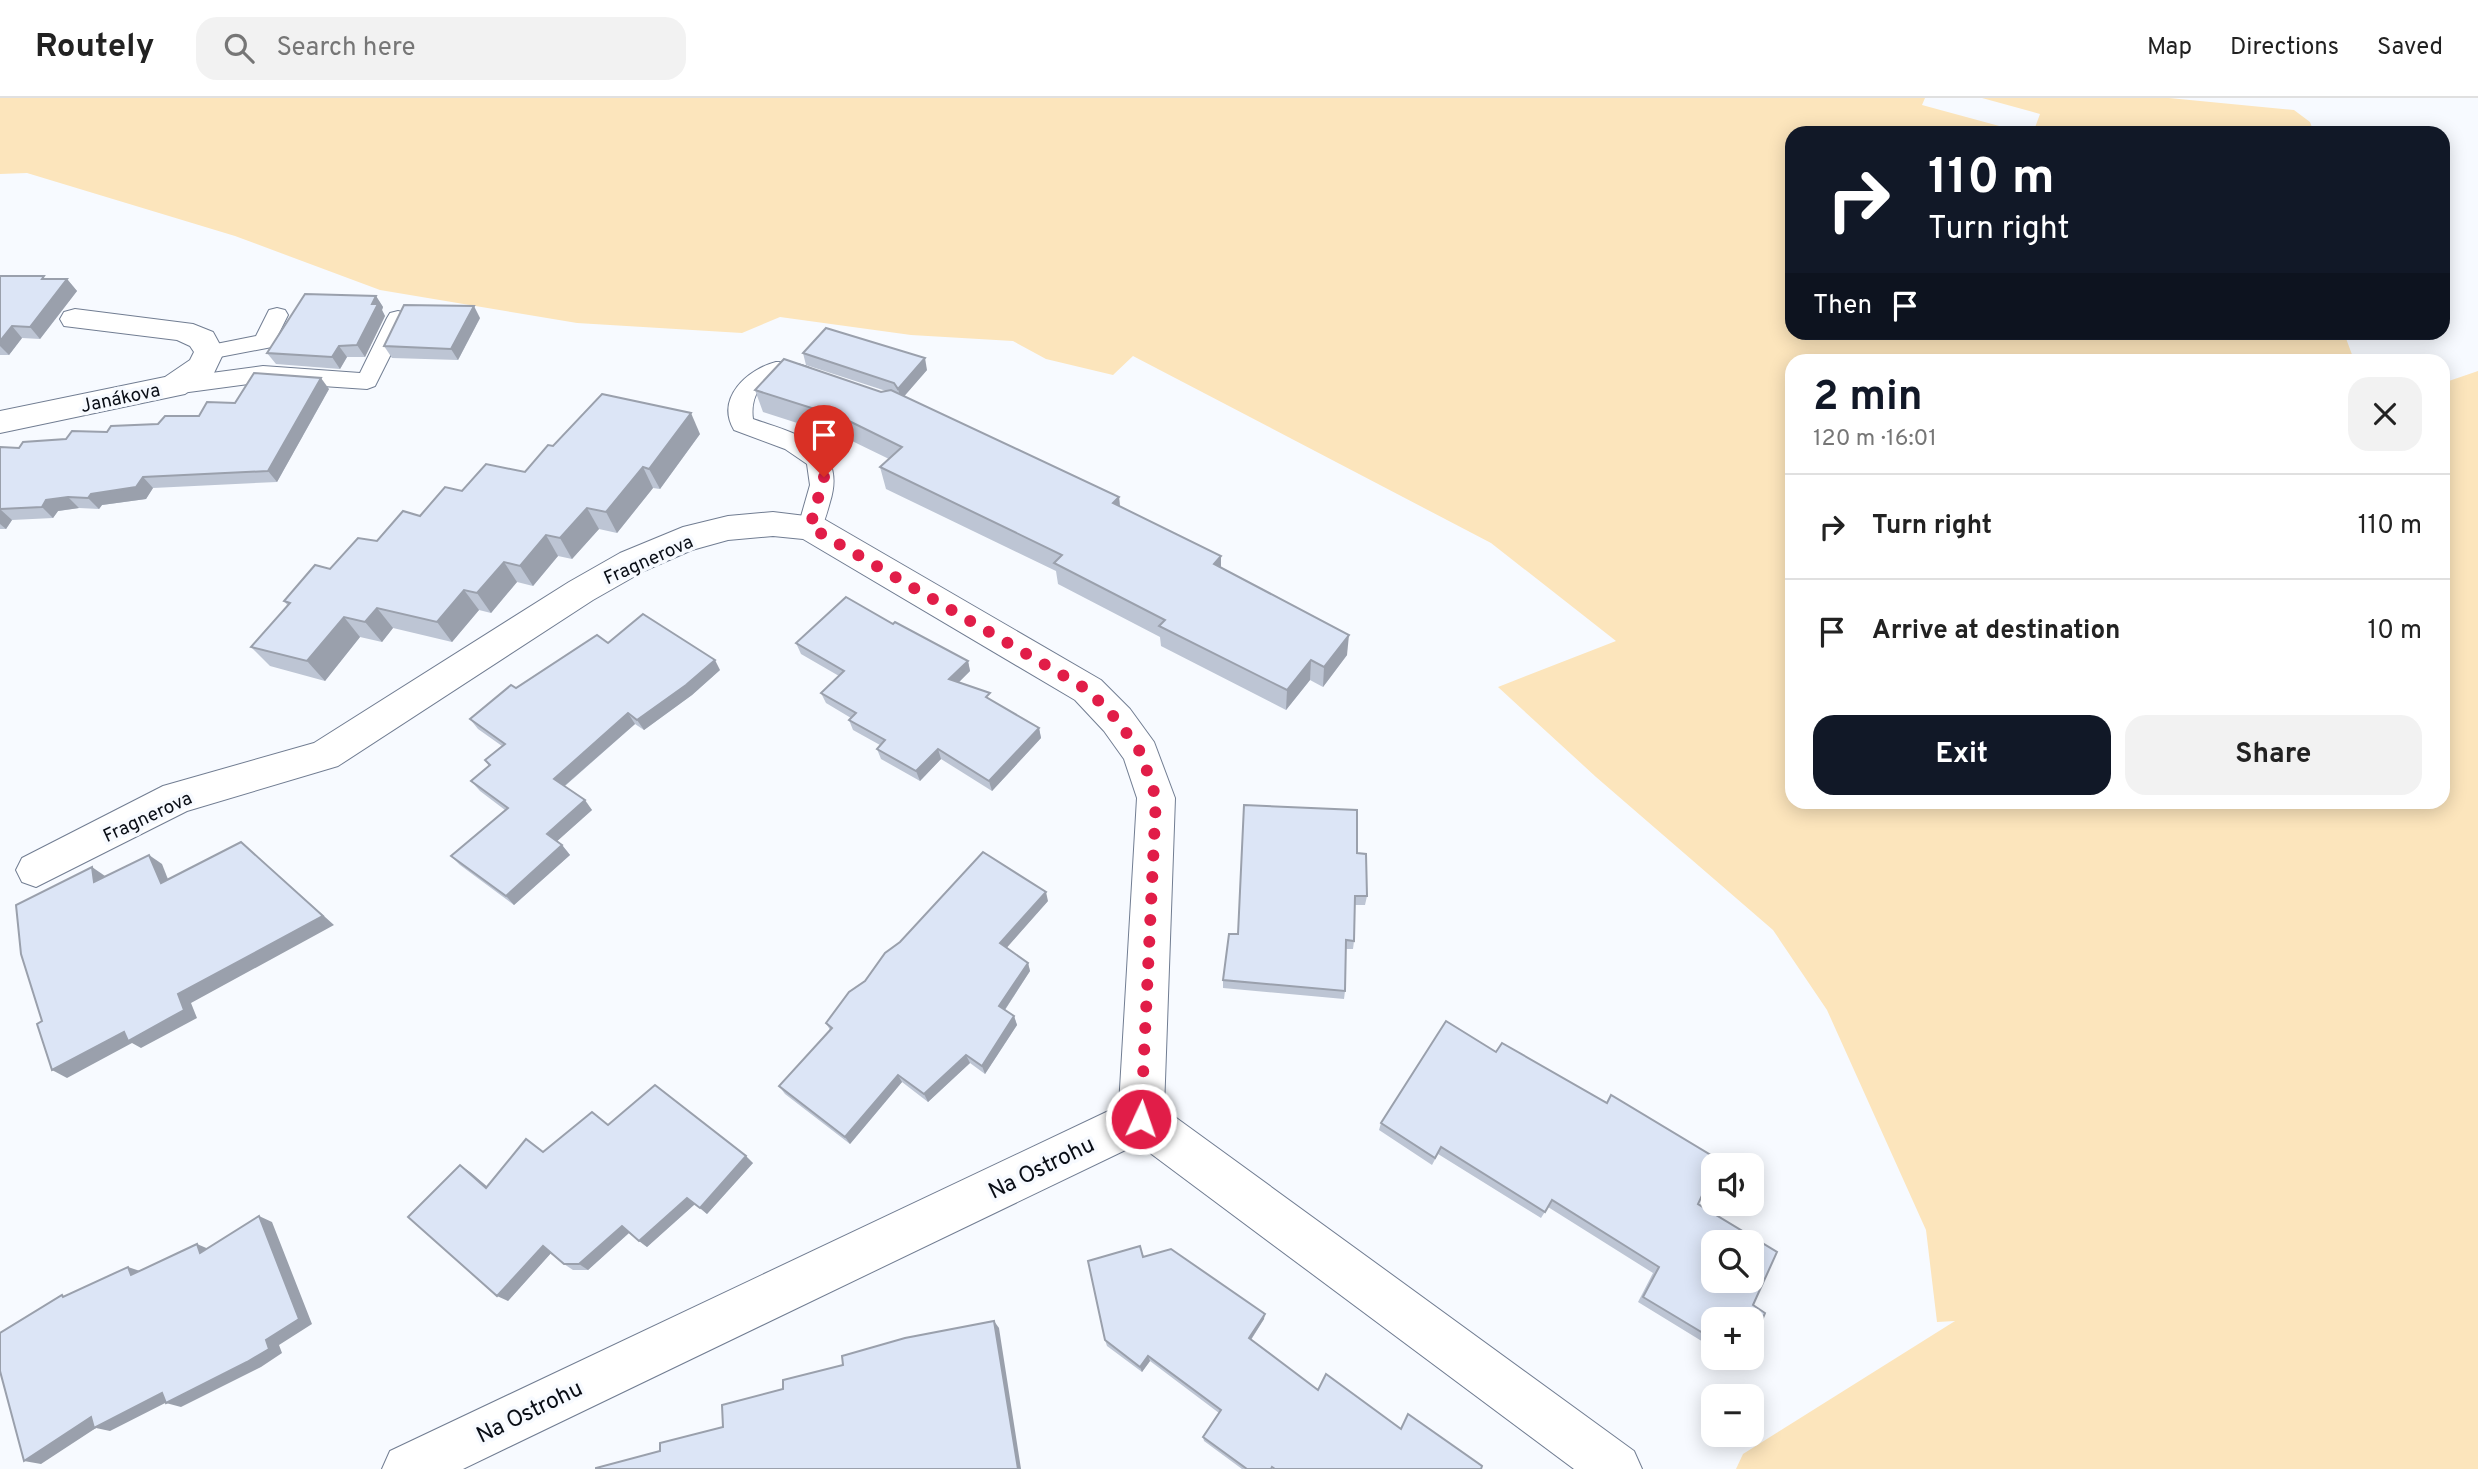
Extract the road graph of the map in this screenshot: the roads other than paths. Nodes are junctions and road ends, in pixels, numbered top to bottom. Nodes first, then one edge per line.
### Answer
1 (277, 315) dead end
2 (398, 318) edge
3 (75, 319) dead end
4 (209, 352) junction
5 (827, 383) edge
6 (174, 386) junction
7 (0, 422) edge
8 (810, 527) junction
9 (36, 870) dead end
10 (1141, 1119) junction
11 (408, 1469) edge
12 (1616, 1469) edge

1 - 4 lane
2 - 6 lane
3 - 4 street
4 - 6 street, Janákova
5 - 8 lane
6 - 7 street, Janákova
8 - 9 street, Fragnerova
8 - 10 street, Fragnerova
10 - 11 street, Na Ostrohu
10 - 12 street

